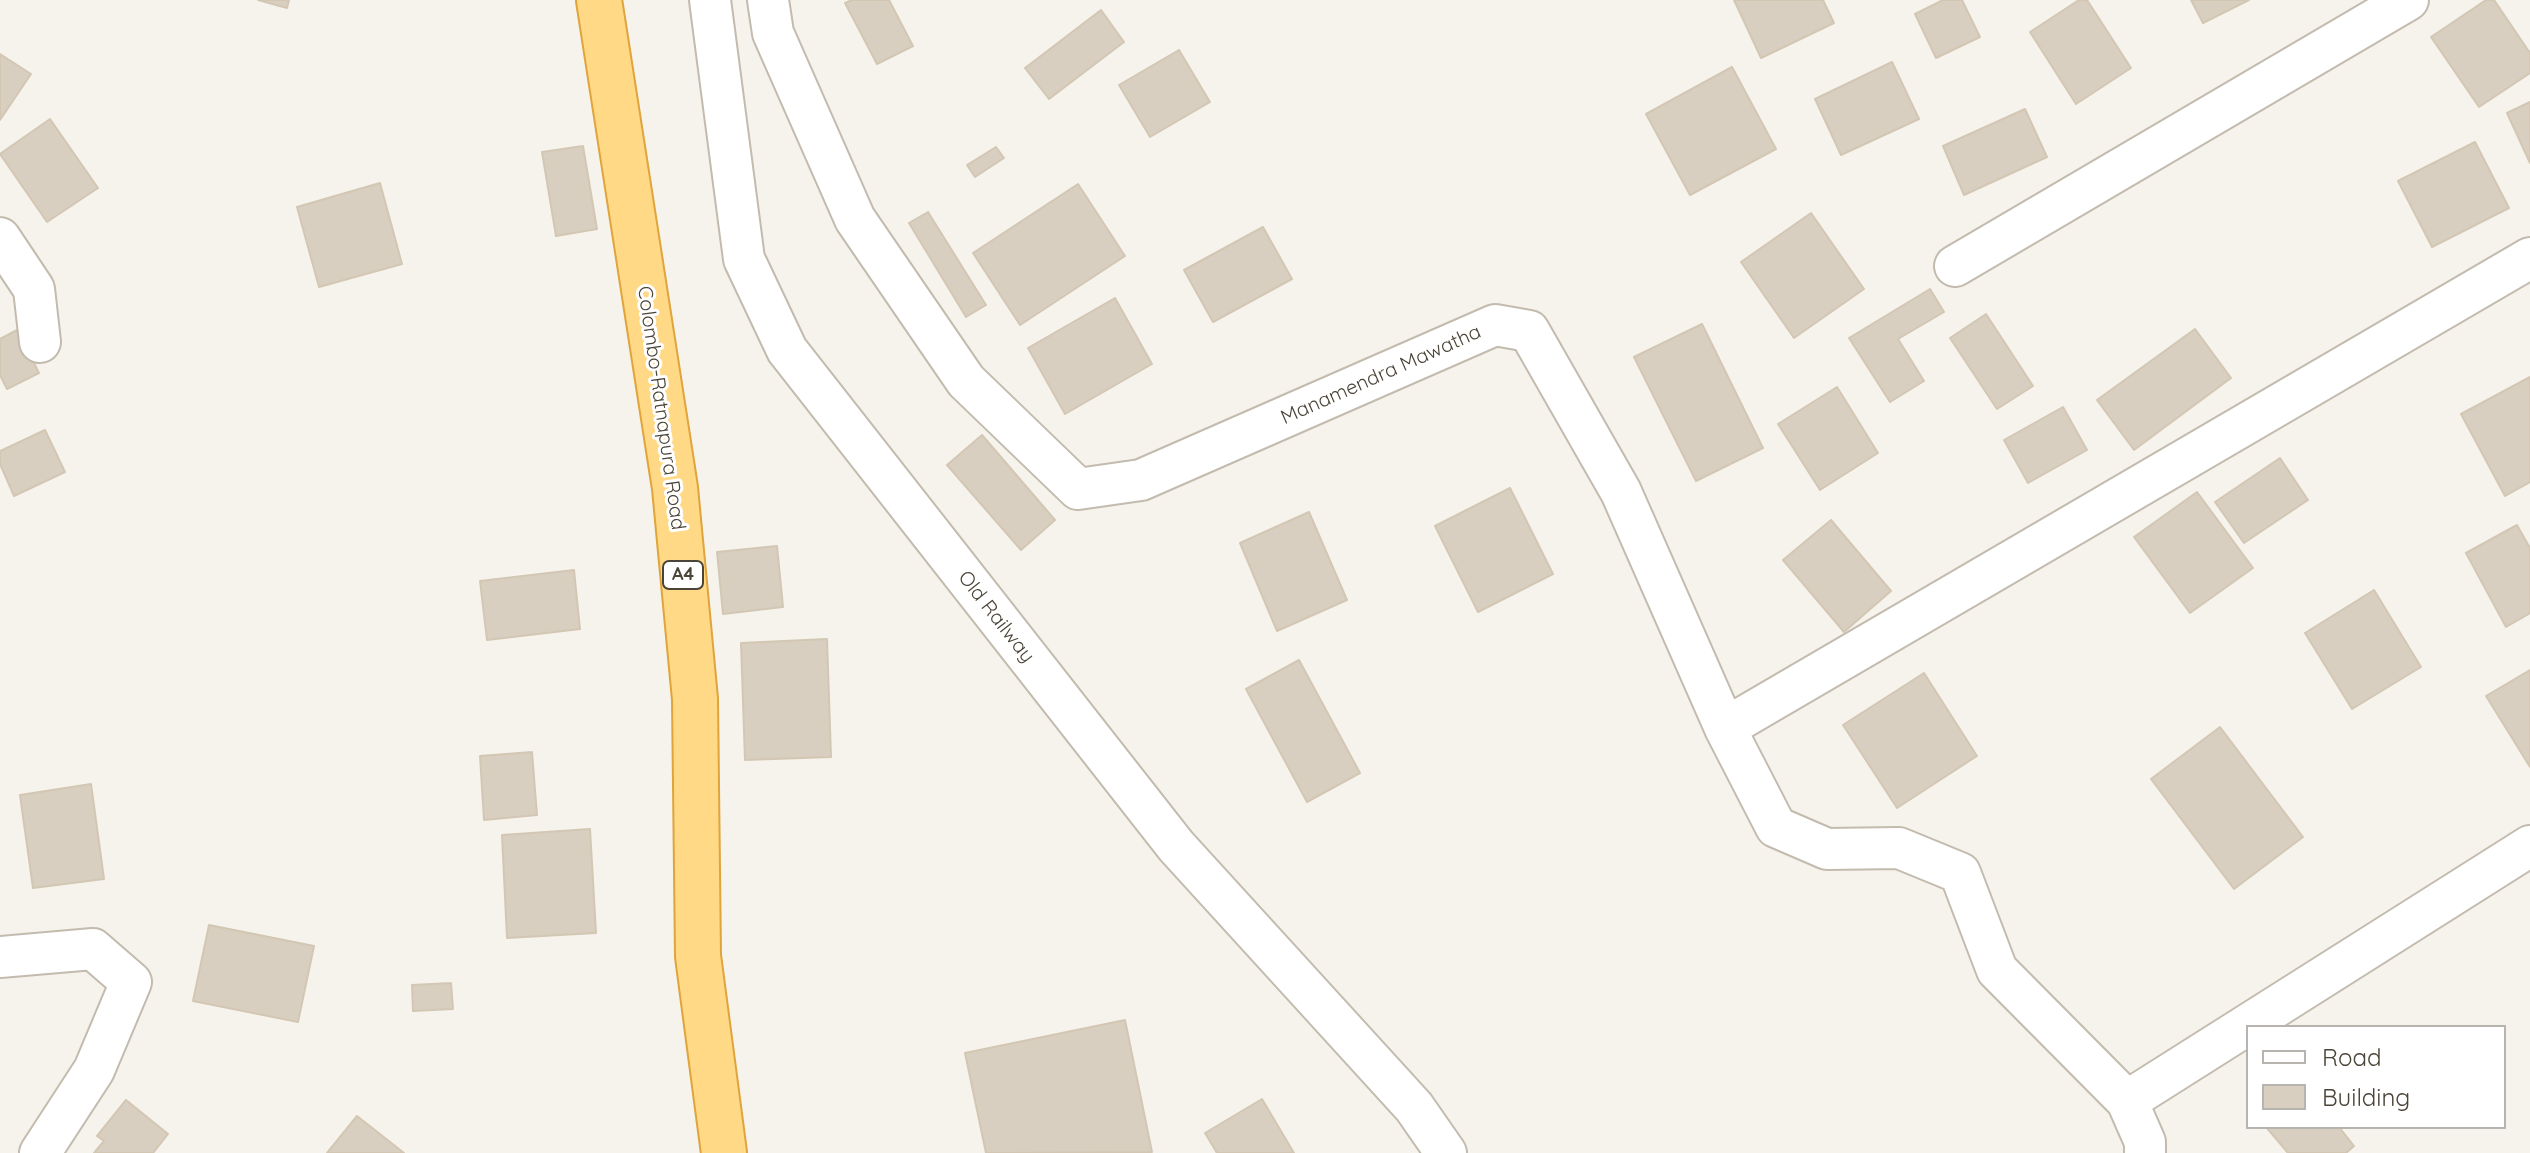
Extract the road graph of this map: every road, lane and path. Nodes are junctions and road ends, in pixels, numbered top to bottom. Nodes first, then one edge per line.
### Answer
1 (599, 0) edge
2 (710, 0) edge
3 (768, 0) edge
4 (2408, 0) edge
5 (0, 238) edge
6 (2530, 258) edge
7 (1955, 266) dead end
8 (40, 342) dead end
9 (1725, 728) junction
10 (2530, 846) edge
11 (0, 957) edge
12 (2247, 1025) edge
13 (2246, 1026) edge
14 (2127, 1101) junction
15 (40, 1153) edge
16 (724, 1153) edge
17 (1446, 1153) edge
18 (2145, 1153) edge

1 - 16 highway, Colombo-Ratnapura Road / A4
2 - 17 street, Old Railway
3 - 9 street, Manamendra Mawatha
4 - 7 street
5 - 8 street
6 - 9 street
9 - 14 street, Manamendra Mawatha
10 - 12 street
11 - 15 street
13 - 14 street
14 - 18 street, Manamendra Mawatha

